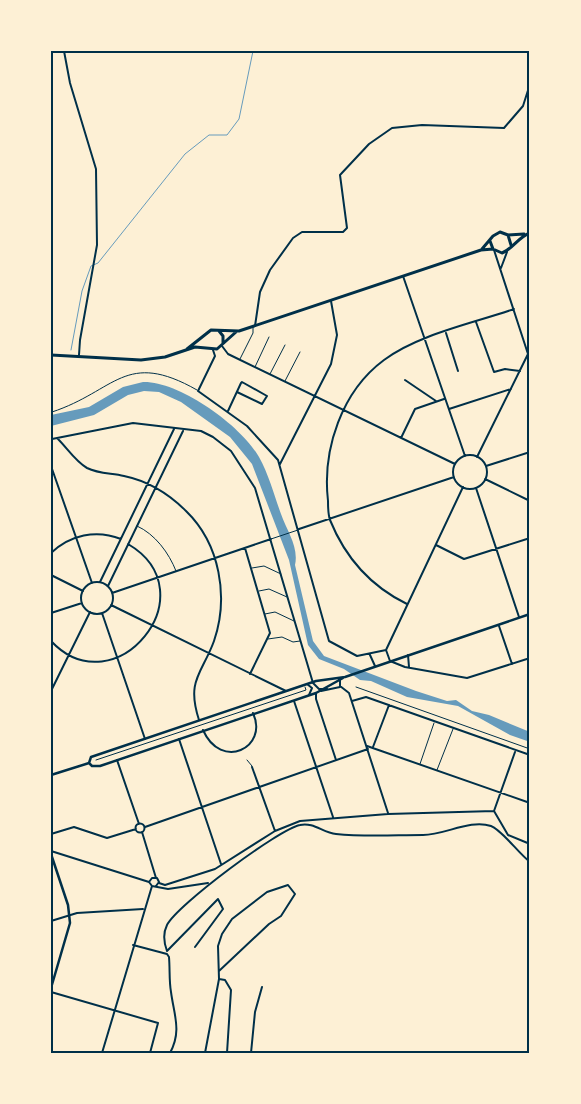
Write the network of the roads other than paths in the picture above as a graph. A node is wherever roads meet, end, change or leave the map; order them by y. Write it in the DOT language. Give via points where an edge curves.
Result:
graph roads {
  1 [pos="64,51"];
  2 [pos="530,84"];
  3 [pos="530,233"];
  4 [pos="524,234"];
  5 [pos="508,235"];
  6 [pos="490,241"];
  7 [pos="511,245"];
  8 [pos="481,250"];
  9 [pos="493,250"];
  10 [pos="507,251"];
  11 [pos="501,271"];
  12 [pos="403,276"];
  13 [pos="331,301"];
  14 [pos="514,309"];
  15 [pos="476,322"];
  16 [pos="254,326"];
  17 [pos="216,330"];
  18 [pos="239,331"];
  19 [pos="446,332"];
  20 [pos="206,334"];
  21 [pos="269,337"];
  22 [pos="425,339"];
  23 [pos="222,345"];
  24 [pos="284,345"];
  25 [pos="210,348"];
  26 [pos="187,349"];
  27 [pos="300,352"];
  28 [pos="51,355"];
  29 [pos="80,358"];
  30 [pos="240,360"];
  31 [pos="255,367"];
  32 [pos="458,370"];
  33 [pos="520,371"];
  34 [pos="270,374"];
  35 [pos="405,380"];
  36 [pos="285,382"];
  37 [pos="511,388"];
  38 [pos="198,390"];
  39 [pos="237,392"];
  40 [pos="314,396"];
  41 [pos="445,399"];
  42 [pos="437,402"];
  43 [pos="449,409"];
  44 [pos="344,410"];
  45 [pos="228,411"];
  46 [pos="51,412"];
  47 [pos="51,419"];
  48 [pos="174,429"];
  49 [pos="183,430"];
  50 [pos="58,438"];
  51 [pos="401,438"];
  52 [pos="51,440"];
  53 [pos="530,452"];
  54 [pos="465,456"];
  55 [pos="477,457"];
  56 [pos="280,464"];
  57 [pos="455,464"];
  58 [pos="51,466"];
  59 [pos="486,466"];
  60 [pos="454,478"];
  61 [pos="485,479"];
  62 [pos="148,484"];
  63 [pos="462,487"];
  64 [pos="156,488"];
  65 [pos="476,488"];
  66 [pos="530,501"];
  67 [pos="330,520"];
  68 [pos="137,526"];
  69 [pos="299,529"];
  70 [pos="76,537"];
  71 [pos="530,538"];
  72 [pos="121,539"];
  73 [pos="272,539"];
  74 [pos="128,544"];
  75 [pos="435,545"];
  76 [pos="245,548"];
  77 [pos="496,549"];
  78 [pos="51,553"];
  79 [pos="215,558"];
  80 [pos="251,568"];
  81 [pos="176,572"];
  82 [pos="281,574"];
  83 [pos="51,575"];
  84 [pos="157,578"];
  85 [pos="100,582"];
  86 [pos="92,583"];
  87 [pos="108,586"];
  88 [pos="83,591"];
  89 [pos="258,591"];
  90 [pos="112,593"];
  91 [pos="287,597"];
  92 [pos="82,603"];
  93 [pos="406,604"];
  94 [pos="111,605"];
  95 [pos="90,612"];
  96 [pos="102,613"];
  97 [pos="51,614"];
  98 [pos="530,614"];
  99 [pos="265,615"];
  100 [pos="519,617"];
  101 [pos="294,621"];
  102 [pos="498,625"];
  103 [pos="153,626"];
  104 [pos="267,639"];
  105 [pos="51,641"];
  106 [pos="300,641"];
  107 [pos="386,650"];
  108 [pos="207,652"];
  109 [pos="70,655"];
  110 [pos="370,655"];
  111 [pos="408,655"];
  112 [pos="117,657"];
  113 [pos="530,658"];
  114 [pos="390,662"];
  115 [pos="512,664"];
  116 [pos="375,666"];
  117 [pos="410,667"];
  118 [pos="250,674"];
  119 [pos="345,677"];
  120 [pos="340,680"];
  121 [pos="312,683"];
  122 [pos="306,686"];
  123 [pos="356,687"];
  124 [pos="341,688"];
  125 [pos="326,689"];
  126 [pos="51,691"];
  127 [pos="286,691"];
  128 [pos="317,693"];
  129 [pos="309,695"];
  130 [pos="293,700"];
  131 [pos="352,701"];
  132 [pos="389,705"];
  133 [pos="253,713"];
  134 [pos="200,720"];
  135 [pos="435,722"];
  136 [pos="453,728"];
  137 [pos="203,730"];
  138 [pos="179,738"];
  139 [pos="145,739"];
  140 [pos="373,747"];
  141 [pos="368,748"];
  142 [pos="530,749"];
  143 [pos="242,750"];
  144 [pos="515,751"];
  145 [pos="244,754"];
  146 [pos="530,756"];
  147 [pos="117,759"];
  148 [pos="96,760"];
  149 [pos="247,760"];
  150 [pos="336,760"];
  151 [pos="89,763"];
  152 [pos="420,764"];
  153 [pos="316,766"];
  154 [pos="252,767"];
  155 [pos="437,771"];
  156 [pos="51,775"];
  157 [pos="259,786"];
  158 [pos="500,792"];
  159 [pos="530,803"];
  160 [pos="201,806"];
  161 [pos="494,811"];
  162 [pos="388,814"];
  163 [pos="333,817"];
  164 [pos="139,824"];
  165 [pos="144,827"];
  166 [pos="136,829"];
  167 [pos="275,831"];
  168 [pos="142,832"];
  169 [pos="51,834"];
  170 [pos="530,844"];
  171 [pos="51,852"];
  172 [pos="530,862"];
  173 [pos="222,865"];
  174 [pos="156,878"];
  175 [pos="149,882"];
  176 [pos="210,882"];
  177 [pos="158,883"];
  178 [pos="152,886"];
  179 [pos="156,886"];
  180 [pos="144,909"];
  181 [pos="69,914"];
  182 [pos="51,921"];
  183 [pos="133,945"];
  184 [pos="195,948"];
  185 [pos="167,952"];
  186 [pos="219,972"];
  187 [pos="219,979"];
  188 [pos="262,987"];
  189 [pos="51,988"];
  190 [pos="51,992"];
  191 [pos="114,1010"];
  192 [pos="102,1053"];
  193 [pos="150,1053"];
  194 [pos="170,1053"];
  195 [pos="205,1053"];
  196 [pos="227,1053"];
  197 [pos="250,1053"];
  1 -- 29 [label="street" via="70,83 96,169 97,245"];
  2 -- 16 [label="street" via="522,106 504,128 422,125 392,128 383,133 340,175 347,228 342,232 302,232 293,238 270,270 260,292"];
  3 -- 4 [label="main road"];
  4 -- 5 [label="main road"];
  4 -- 7 [label="main road"];
  5 -- 6 [label="main road" via="497,232"];
  5 -- 7 [label="main road"];
  6 -- 8 [label="main road"];
  6 -- 9 [label="main road"];
  7 -- 10 [label="main road"];
  8 -- 9 [label="main road"];
  8 -- 12 [label="main road"];
  9 -- 10 [label="main road"];
  9 -- 11 [label="street"];
  10 -- 11 [label="street"];
  11 -- 14 [label="street"];
  12 -- 13 [label="main road"];
  12 -- 22 [label="street"];
  13 -- 16 [label="main road"];
  13 -- 40 [label="street" via="336,341 331,364"];
  14 -- 15 [label="street"];
  14 -- 33 [label="street" via="528,354"];
  15 -- 19 [label="street"];
  15 -- 33 [label="street" via="494,372 505,369"];
  16 -- 18 [label="main road"];
  16 -- 30 [label="street"];
  17 -- 18 [label="main road"];
  17 -- 20 [label="main road"];
  17 -- 23 [label="main road" via="223,336"];
  18 -- 23 [label="main road"];
  19 -- 22 [label="street"];
  19 -- 32 [label="street"];
  20 -- 25 [label="main road" via="204,340"];
  20 -- 26 [label="main road"];
  21 -- 31 [label="street"];
  22 -- 41 [label="street"];
  22 -- 44 [label="street" via="378,364 358,386"];
  23 -- 25 [label="main road"];
  23 -- 30 [label="street" via="227,353"];
  24 -- 34 [label="street"];
  25 -- 26 [label="main road"];
  25 -- 38 [label="street" via="215,356"];
  26 -- 29 [label="main road" via="165,357 141,360"];
  27 -- 36 [label="street"];
  28 -- 29 [label="main road"];
  30 -- 31 [label="street"];
  31 -- 34 [label="street"];
  33 -- 37 [label="street"];
  34 -- 36 [label="street"];
  35 -- 42 [label="street"];
  36 -- 40 [label="street"];
  37 -- 43 [label="street"];
  37 -- 55 [label="street"];
  38 -- 45 [label="street"];
  38 -- 46 [label="street" via="165,374 143,372 121,378"];
  39 -- 39 [label="street" via="243,382 267,396 262,404"];
  39 -- 45 [label="street"];
  40 -- 44 [label="street"];
  40 -- 56 [label="street"];
  41 -- 42 [label="street"];
  41 -- 43 [label="street"];
  42 -- 51 [label="street" via="416,409"];
  43 -- 54 [label="street"];
  44 -- 51 [label="street"];
  44 -- 67 [label="street" via="328,458 326,484"];
  45 -- 56 [label="street" via="262,440"];
  47 -- 52 [label="street"];
  48 -- 49 [label="street"];
  48 -- 50 [label="street" via="133,423"];
  48 -- 62 [label="street"];
  49 -- 64 [label="street"];
  49 -- 73 [label="street" via="206,433 235,456 255,488"];
  50 -- 52 [label="street"];
  50 -- 62 [label="street" via="87,468"];
  51 -- 57 [label="street"];
  53 -- 59 [label="street"];
  54 -- 55 [label="street"];
  54 -- 57 [label="street"];
  55 -- 59 [label="street"];
  56 -- 69 [label="street"];
  57 -- 60 [label="street"];
  58 -- 70 [label="street"];
  59 -- 61 [label="street"];
  60 -- 63 [label="street"];
  60 -- 67 [label="street"];
  61 -- 65 [label="street"];
  61 -- 66 [label="street"];
  62 -- 64 [label="street"];
  62 -- 72 [label="street"];
  63 -- 65 [label="street"];
  63 -- 75 [label="street"];
  64 -- 68 [label="street"];
  64 -- 79 [label="street" via="194,520"];
  65 -- 77 [label="street"];
  67 -- 69 [label="street"];
  67 -- 93 [label="street" via="363,573"];
  68 -- 74 [label="street"];
  68 -- 81 [label="street" via="148,531 169,556"];
  69 -- 73 [label="street"];
  69 -- 110 [label="street" via="329,641 357,656"];
  70 -- 72 [label="street" via="103,534"];
  70 -- 78 [label="street"];
  70 -- 86 [label="street"];
  71 -- 77 [label="street"];
  72 -- 85 [label="street"];
  73 -- 76 [label="street"];
  73 -- 82 [label="street"];
  74 -- 84 [label="street" via="144,555"];
  74 -- 87 [label="street"];
  75 -- 77 [label="street" via="464,559"];
  75 -- 93 [label="street"];
  76 -- 79 [label="street"];
  76 -- 80 [label="street"];
  77 -- 100 [label="street"];
  79 -- 81 [label="street"];
  79 -- 108 [label="street" via="222,600 218,627"];
  80 -- 82 [label="street" via="264,566"];
  80 -- 89 [label="street"];
  81 -- 84 [label="street"];
  82 -- 91 [label="street"];
  83 -- 88 [label="street"];
  84 -- 90 [label="street"];
  84 -- 103 [label="street" via="160,598"];
  85 -- 86 [label="street"];
  85 -- 87 [label="street"];
  86 -- 88 [label="street"];
  87 -- 90 [label="street"];
  88 -- 92 [label="street"];
  89 -- 91 [label="street" via="269,589"];
  89 -- 99 [label="street"];
  90 -- 94 [label="street"];
  91 -- 101 [label="street"];
  92 -- 95 [label="street"];
  92 -- 97 [label="street"];
  93 -- 107 [label="street"];
  94 -- 96 [label="street"];
  94 -- 103 [label="street"];
  95 -- 96 [label="street"];
  95 -- 109 [label="street"];
  96 -- 112 [label="street"];
  98 -- 100 [label="main road"];
  99 -- 101 [label="street" via="275,612"];
  99 -- 104 [label="street" via="270,632"];
  100 -- 102 [label="main road"];
  101 -- 106 [label="street"];
  102 -- 111 [label="main road"];
  102 -- 115 [label="street"];
  103 -- 108 [label="street"];
  103 -- 112 [label="street" via="140,644"];
  104 -- 106 [label="street" via="282,637"];
  104 -- 118 [label="street"];
  105 -- 109 [label="street"];
  106 -- 121 [label="street"];
  107 -- 110 [label="street"];
  107 -- 114 [label="street"];
  108 -- 118 [label="street"];
  108 -- 134 [label="street" via="195,684 195,705"];
  109 -- 112 [label="street" via="94,661"];
  109 -- 126 [label="street"];
  110 -- 116 [label="street"];
  111 -- 114 [label="main road"];
  111 -- 117 [label="street"];
  112 -- 139 [label="street"];
  113 -- 115 [label="street"];
  114 -- 116 [label="main road"];
  114 -- 117 [label="street"];
  115 -- 117 [label="street" via="467,678"];
  116 -- 119 [label="main road"];
  118 -- 127 [label="street"];
  119 -- 120 [label="main road"];
  119 -- 121 [label="main road"];
  120 -- 124 [label="street"];
  120 -- 125 [label="main road"];
  121 -- 122 [label="main road"];
  121 -- 125 [label="street"];
  122 -- 127 [label="main road"];
  122 -- 129 [label="street" via="312,688"];
  122 -- 148 [label="street" via="306,690"];
  123 -- 142 [label="street"];
  124 -- 125 [label="street"];
  124 -- 131 [label="street" via="348,691"];
  125 -- 128 [label="main road"];
  127 -- 134 [label="main road"];
  128 -- 129 [label="main road"];
  128 -- 150 [label="street" via="316,699"];
  129 -- 130 [label="main road"];
  130 -- 133 [label="main road"];
  130 -- 153 [label="street"];
  131 -- 132 [label="street" via="366,697"];
  131 -- 141 [label="street"];
  132 -- 135 [label="street"];
  132 -- 140 [label="street"];
  133 -- 137 [label="main road"];
  133 -- 143 [label="street" via="256,722 254,737"];
  134 -- 139 [label="main road"];
  135 -- 136 [label="street"];
  135 -- 152 [label="street"];
  136 -- 144 [label="street"];
  136 -- 155 [label="street"];
  137 -- 138 [label="main road"];
  137 -- 143 [label="street" via="209,742 219,750 229,753"];
  138 -- 147 [label="main road"];
  138 -- 160 [label="street"];
  139 -- 151 [label="main road" via="91,758"];
  140 -- 141 [label="street"];
  140 -- 152 [label="street"];
  141 -- 150 [label="street"];
  141 -- 162 [label="street"];
  143 -- 145 [label="street"];
  144 -- 146 [label="street"];
  144 -- 158 [label="street"];
  147 -- 151 [label="main road" via="97,767"];
  147 -- 164 [label="street"];
  149 -- 154 [label="street"];
  150 -- 153 [label="street"];
  151 -- 156 [label="main road"];
  152 -- 155 [label="street"];
  153 -- 157 [label="street"];
  153 -- 163 [label="street"];
  154 -- 157 [label="street"];
  155 -- 158 [label="street"];
  157 -- 160 [label="street"];
  157 -- 167 [label="street"];
  158 -- 159 [label="street"];
  158 -- 161 [label="street"];
  160 -- 165 [label="street"];
  160 -- 173 [label="street"];
  161 -- 162 [label="street"];
  161 -- 170 [label="street" via="512,838"];
  162 -- 163 [label="street"];
  163 -- 167 [label="street" via="300,821"];
  164 -- 165 [label="street"];
  164 -- 166 [label="street"];
  165 -- 168 [label="street"];
  166 -- 168 [label="street"];
  166 -- 169 [label="street" via="107,838 76,827"];
  167 -- 173 [label="street"];
  168 -- 174 [label="street"];
  171 -- 175 [label="street"];
  171 -- 181 [label="main road"];
  172 -- 176 [label="street" via="493,827 482,824 426,835 334,834 305,824 284,831"];
  173 -- 177 [label="street" via="165,886"];
  174 -- 175 [label="street"];
  174 -- 177 [label="street"];
  175 -- 178 [label="street"];
  176 -- 179 [label="street" via="164,888"];
  176 -- 185 [label="street" via="168,923 164,936"];
  177 -- 179 [label="street"];
  178 -- 179 [label="street"];
  178 -- 180 [label="street"];
  180 -- 181 [label="street"];
  180 -- 183 [label="street"];
  181 -- 182 [label="street"];
  181 -- 189 [label="main road" via="69,926"];
  183 -- 185 [label="street"];
  183 -- 191 [label="street"];
  184 -- 185 [label="street" via="223,909 217,899"];
  185 -- 194 [label="street" via="178,1026"];
  186 -- 186 [label="street" via="282,916 296,894 288,885 272,889 232,919 218,945"];
  186 -- 187 [label="street"];
  187 -- 195 [label="street"];
  187 -- 196 [label="street" via="224,980 231,990"];
  188 -- 197 [label="street"];
  190 -- 191 [label="street"];
  191 -- 192 [label="street"];
  191 -- 193 [label="street" via="158,1023"];
}
